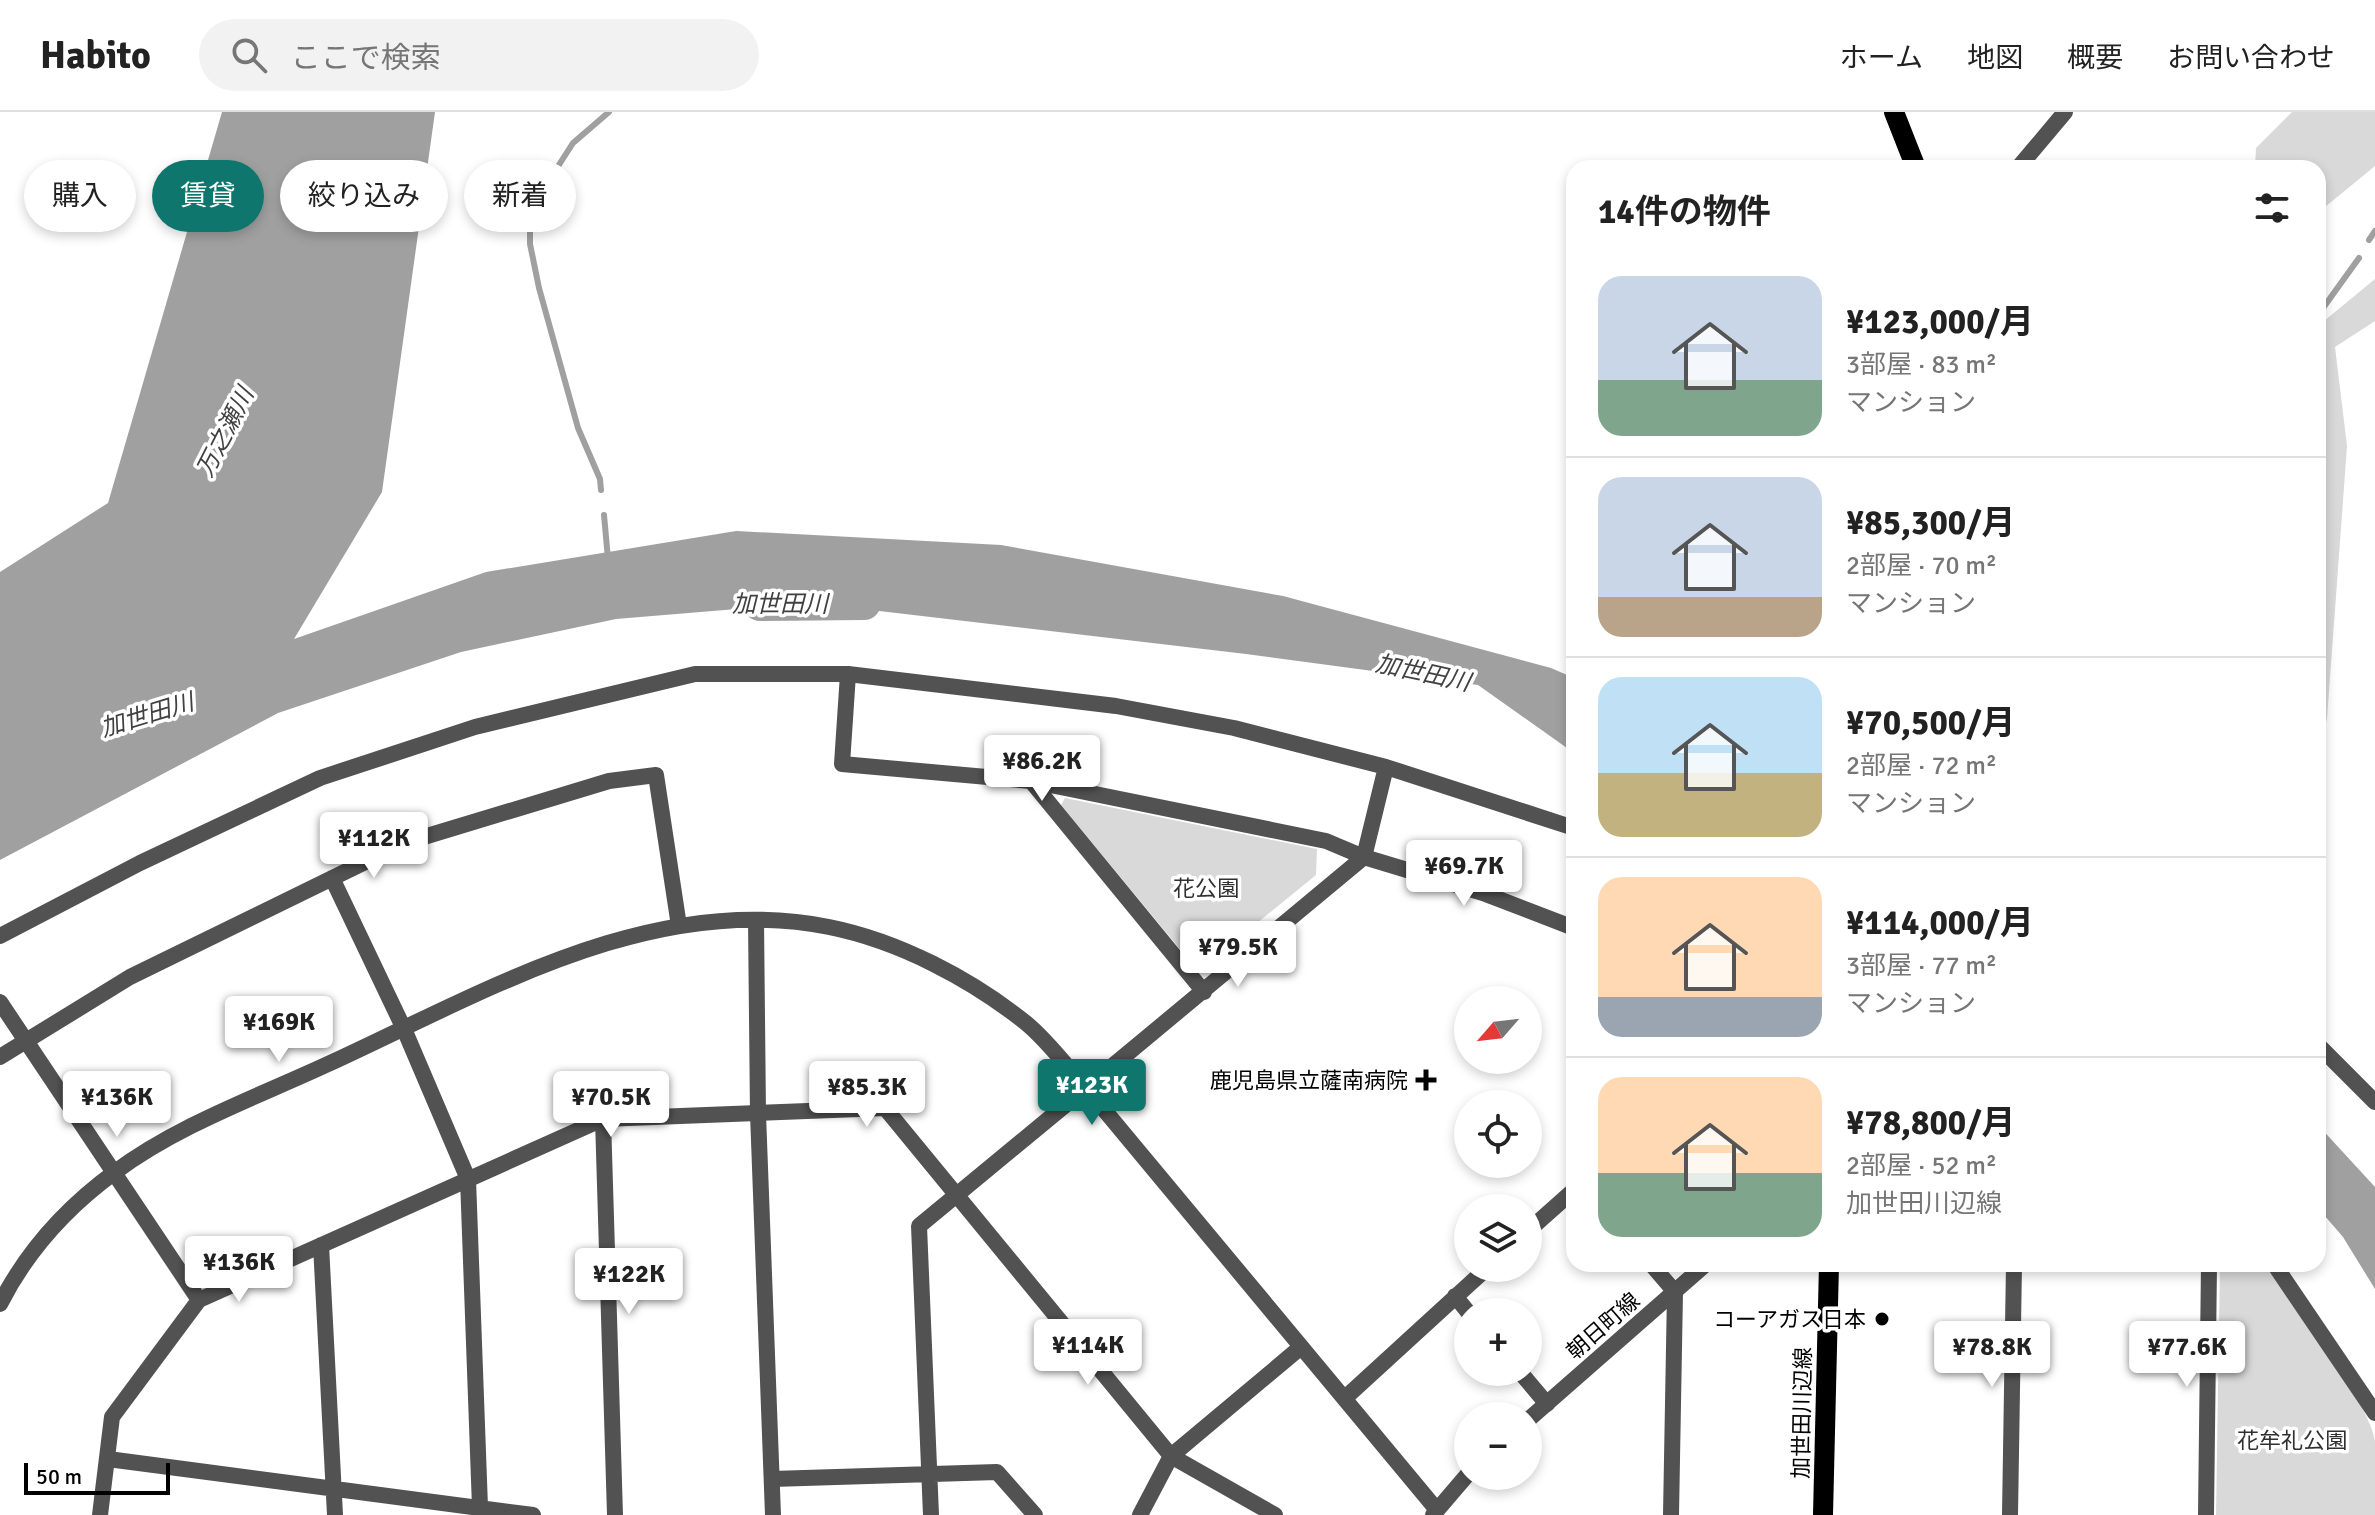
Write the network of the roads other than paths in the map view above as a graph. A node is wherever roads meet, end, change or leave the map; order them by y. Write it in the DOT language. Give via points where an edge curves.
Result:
graph roads {
  1 [pos="1894,112"];
  2 [pos="2065,112"];
  3 [pos="1913,160"];
  4 [pos="2025,160"];
  5 [pos="848,674"];
  6 [pos="1386,767"];
  7 [pos="1031,781"];
  8 [pos="1566,825"];
  9 [pos="1364,857"];
  10 [pos="332,878"];
  11 [pos="756,920"];
  12 [pos="1566,925"];
  13 [pos="679,926"];
  14 [pos="0,936"];
  15 [pos="1204,992"];
  16 [pos="0,1002"];
  17 [pos="404,1029"];
  18 [pos="26,1040"];
  19 [pos="2326,1053"];
  20 [pos="0,1057"];
  21 [pos="1086,1088"];
  22 [pos="2375,1102"];
  23 [pos="758,1114"];
  24 [pos="603,1119"];
  25 [pos="115,1172"];
  26 [pos="468,1179"];
  27 [pos="954,1194"];
  28 [pos="1566,1197"];
  29 [pos="1542,1219"];
  30 [pos="321,1245"];
  31 [pos="1658,1272"];
  32 [pos="1697,1272"];
  33 [pos="1829,1272"];
  34 [pos="2014,1272"];
  35 [pos="2209,1272"];
  36 [pos="2279,1272"];
  37 [pos="1471,1282"];
  38 [pos="1675,1292"];
  39 [pos="1455,1296"];
  40 [pos="199,1300"];
  41 [pos="0,1304"];
  42 [pos="1301,1347"];
  43 [pos="1532,1386"];
  44 [pos="1345,1398"];
  45 [pos="1547,1404"];
  46 [pos="1542,1408"];
  47 [pos="2375,1413"];
  48 [pos="1171,1456"];
  49 [pos="108,1459"];
  50 [pos="929,1475"];
  51 [pos="772,1479"];
  52 [pos="334,1488"];
  53 [pos="1454,1490"];
  54 [pos="480,1507"];
  55 [pos="1435,1512"];
  56 [pos="100,1515"];
  57 [pos="335,1515"];
  58 [pos="533,1515"];
  59 [pos="615,1515"];
  60 [pos="773,1515"];
  61 [pos="931,1515"];
  62 [pos="1035,1515"];
  63 [pos="1140,1515"];
  64 [pos="1275,1515"];
  65 [pos="1671,1515"];
  66 [pos="1823,1515"];
  67 [pos="2010,1515"];
  68 [pos="2206,1515"];
  1 -- 3 [label="main road"];
  2 -- 4 [label="street"];
  5 -- 6 [label="street" via="1116,706 1234,728"];
  5 -- 7 [label="street" via="842,764"];
  5 -- 14 [label="street" via="695,674 415,744 305,785"];
  6 -- 8 [label="street"];
  6 -- 9 [label="street"];
  7 -- 9 [label="street" via="1326,841"];
  7 -- 15 [label="street"];
  9 -- 12 [label="street"];
  9 -- 15 [label="street"];
  10 -- 13 [label="street" via="404,843 609,781 656,775"];
  10 -- 17 [label="street"];
  10 -- 18 [label="street" via="130,977"];
  11 -- 13 [label="street"];
  11 -- 21 [label="street" via="829,927 887,943 936,967 982,991 1028,1025"];
  11 -- 23 [label="street"];
  13 -- 17 [label="street" via="594,945"];
  15 -- 21 [label="street"];
  16 -- 18 [label="street"];
  17 -- 25 [label="street" via="178,1133"];
  17 -- 26 [label="street"];
  18 -- 20 [label="street"];
  18 -- 25 [label="street"];
  19 -- 22 [label="street"];
  21 -- 27 [label="street"];
  21 -- 42 [label="street"];
  23 -- 24 [label="street"];
  23 -- 27 [label="street" via="885,1108"];
  23 -- 51 [label="street"];
  24 -- 26 [label="street"];
  24 -- 59 [label="street"];
  25 -- 40 [label="street"];
  25 -- 41 [label="street" via="52,1227"];
  26 -- 30 [label="street"];
  26 -- 54 [label="street"];
  27 -- 48 [label="street"];
  27 -- 50 [label="street" via="919,1226"];
  28 -- 29 [label="street"];
  30 -- 40 [label="street"];
  30 -- 52 [label="street"];
  31 -- 38 [label="street"];
  32 -- 38 [label="street, 朝日町線"];
  33 -- 66 [label="main road, 加世田川辺線"];
  34 -- 67 [label="street"];
  35 -- 68 [label="street"];
  36 -- 47 [label="street"];
  37 -- 39 [label="street"];
  38 -- 45 [label="street, 朝日町線"];
  38 -- 65 [label="street"];
  39 -- 44 [label="street"];
  40 -- 49 [label="street" via="112,1417"];
  42 -- 44 [label="street"];
  42 -- 48 [label="street"];
  43 -- 45 [label="street"];
  44 -- 55 [label="street"];
  45 -- 46 [label="street, 朝日町線"];
  48 -- 63 [label="street"];
  48 -- 64 [label="street"];
  49 -- 52 [label="street"];
  49 -- 56 [label="street"];
  50 -- 51 [label="street"];
  50 -- 61 [label="street"];
  50 -- 62 [label="street" via="997,1472"];
  51 -- 60 [label="street"];
  52 -- 54 [label="street"];
  52 -- 57 [label="street"];
  53 -- 55 [label="street"];
  54 -- 58 [label="street"];
}
